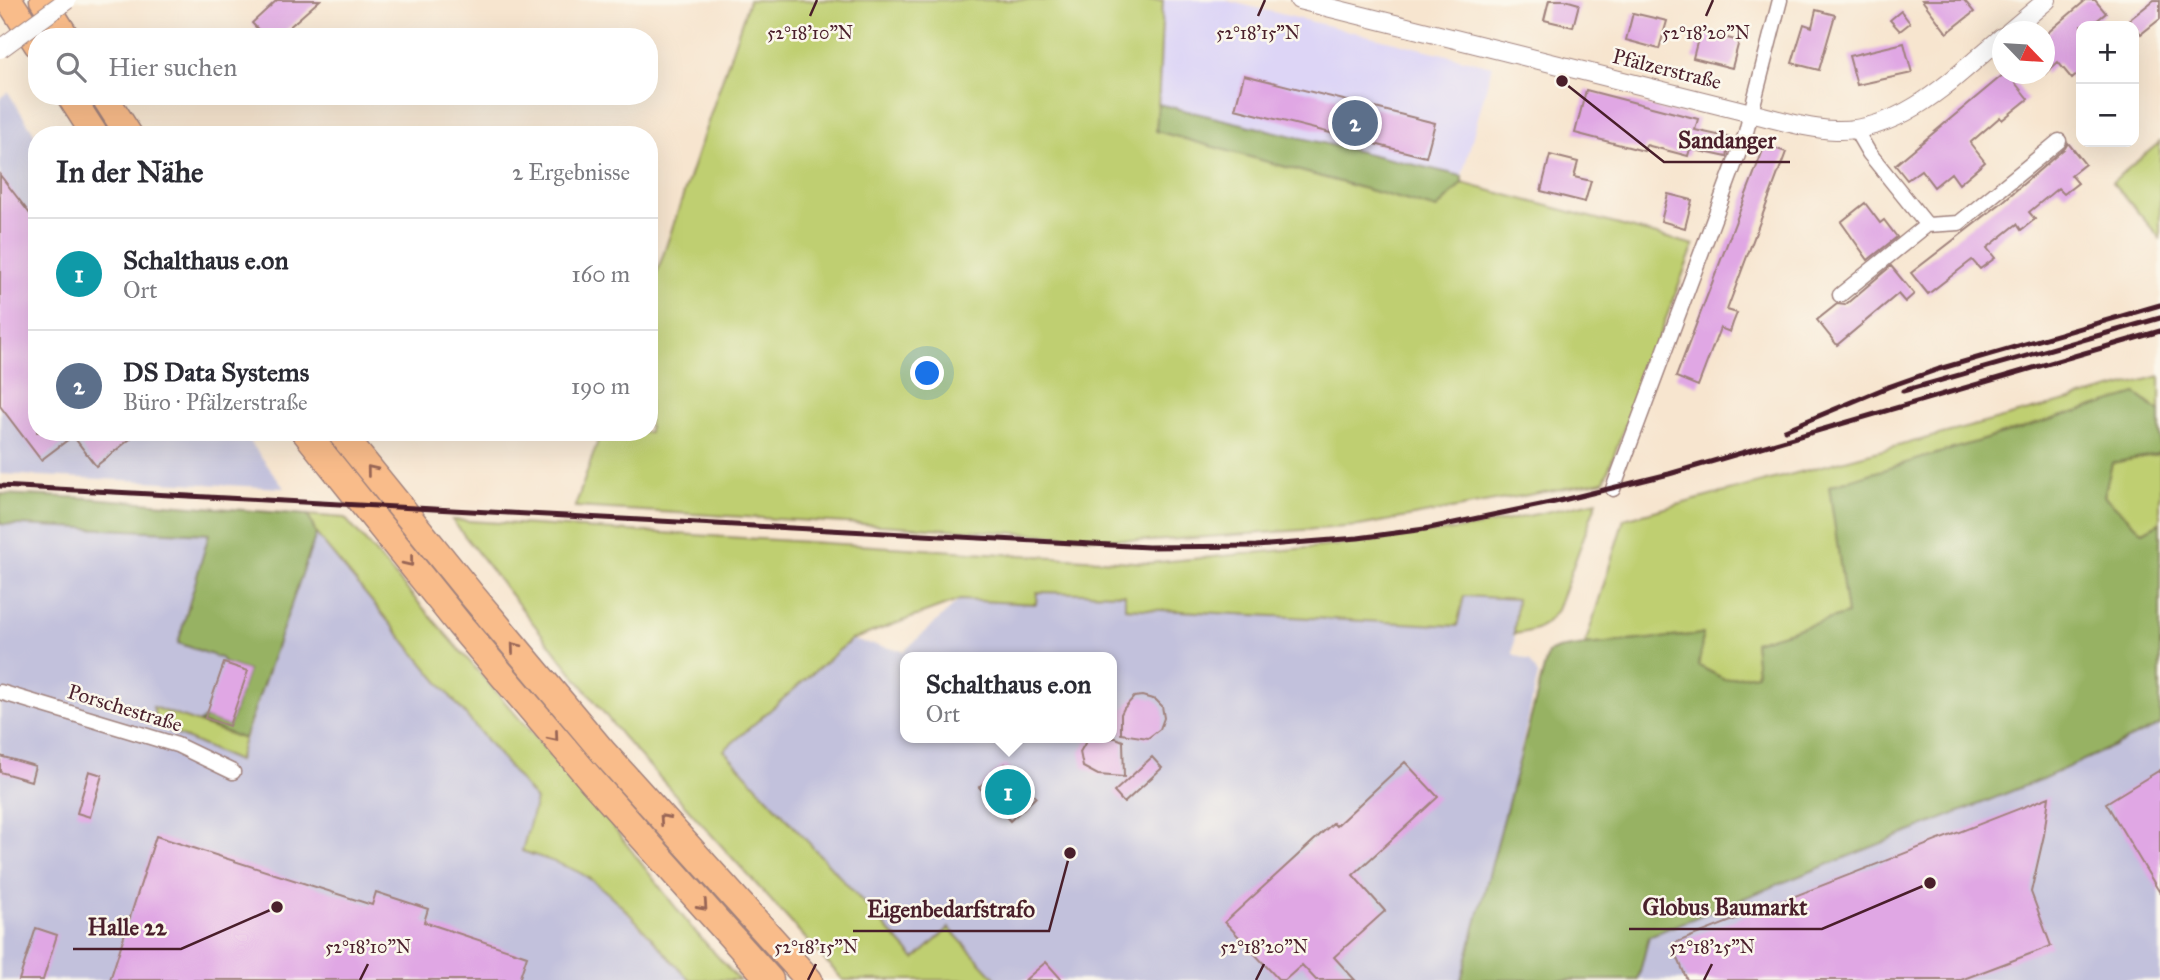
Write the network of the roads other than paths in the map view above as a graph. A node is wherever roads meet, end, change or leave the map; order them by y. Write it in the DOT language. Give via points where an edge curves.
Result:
graph roads {
  1 [pos="9,0"];
  2 [pos="43,0"];
  3 [pos="67,0"];
  4 [pos="1299,0"];
  5 [pos="1780,0"];
  6 [pos="2048,0"];
  7 [pos="2023,21"];
  8 [pos="29,28"];
  9 [pos="60,28"];
  10 [pos="28,29"];
  11 [pos="28,30"];
  12 [pos="1992,46"];
  13 [pos="0,50"];
  14 [pos="76,105"];
  15 [pos="110,105"];
  16 [pos="1751,113"];
  17 [pos="89,126"];
  18 [pos="123,126"];
  19 [pos="1855,129"];
  20 [pos="2059,141"];
  21 [pos="1927,225"];
  22 [pos="1840,295"];
  23 [pos="312,441"];
  24 [pos="347,441"];
  25 [pos="1613,489"];
  26 [pos="0,692"];
  27 [pos="233,772"];
  28 [pos="769,980"];
  29 [pos="809,980"];
  1 -- 11 [label="highway"];
  2 -- 9 [label="highway"];
  3 -- 8 [label="street, bridge"];
  4 -- 16 [label="street, Pfälzerstraße"];
  5 -- 16 [label="street"];
  6 -- 7 [label="street"];
  10 -- 13 [label="street, bridge"];
  12 -- 19 [label="street, Pfälzerstraße" via="1912,108 1877,125"];
  14 -- 17 [label="highway"];
  15 -- 18 [label="highway"];
  16 -- 19 [label="street, Pfälzerstraße" via="1813,127"];
  16 -- 25 [label="street"];
  19 -- 21 [label="street"];
  20 -- 21 [label="street" via="1959,223"];
  21 -- 22 [label="street"];
  23 -- 28 [label="highway, one-way" via="584,772"];
  29 -- 24 [label="highway, one-way" via="604,753"];
  26 -- 27 [label="street, Porschestraße" via="177,745"];
}
